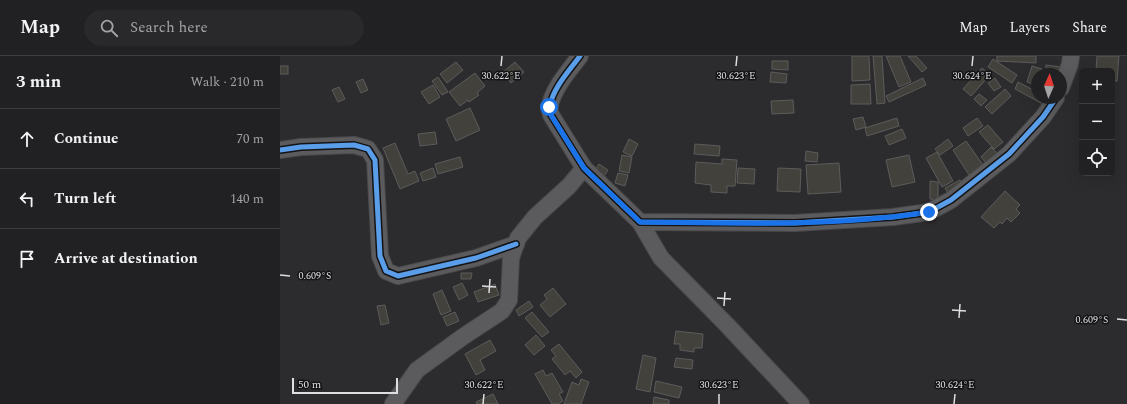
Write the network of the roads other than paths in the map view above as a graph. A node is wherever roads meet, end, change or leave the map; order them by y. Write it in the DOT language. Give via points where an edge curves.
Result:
graph roads {
  1 [pos="580,56"];
  2 [pos="1071,56"];
  3 [pos="1067,72"];
  4 [pos="1052,104"];
  5 [pos="280,150"];
  6 [pos="584,168"];
  7 [pos="640,222"];
  8 [pos="516,244"];
  9 [pos="393,404"];
  10 [pos="801,404"];
  1 -- 6 [label="street" via="565,76 549,107 551,115"];
  2 -- 3 [label="street"];
  4 -- 7 [label="street" via="1009,154 951,200 929,212 893,217 795,223"];
  5 -- 8 [label="street" via="354,145 368,149 375,160 380,256 386,272 398,276 476,258"];
  6 -- 7 [label="street"];
  6 -- 8 [label="street" via="569,186 534,217"];
  7 -- 10 [label="street" via="661,258"];
  8 -- 9 [label="street" via="511,258 509,300 502,312 418,370"];
}
